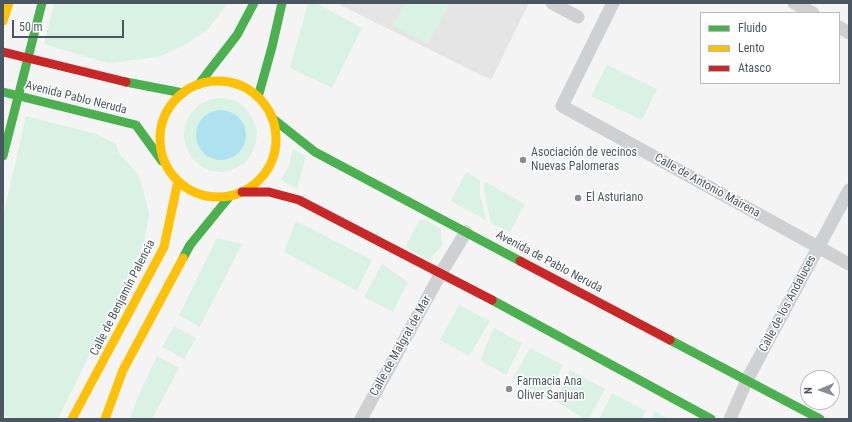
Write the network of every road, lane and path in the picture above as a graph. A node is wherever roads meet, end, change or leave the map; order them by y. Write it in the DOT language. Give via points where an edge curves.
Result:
graph roads {
  1 [pos="9,3"];
  2 [pos="42,3"];
  3 [pos="254,3"];
  4 [pos="282,3"];
  5 [pos="552,3"];
  6 [pos="613,3"];
  7 [pos="794,3"];
  8 [pos="811,12"];
  9 [pos="578,16"];
  10 [pos="3,21"];
  11 [pos="840,28"];
  12 [pos="849,33"];
  13 [pos="3,52"];
  14 [pos="199,84"];
  15 [pos="3,92"];
  16 [pos="183,93"];
  17 [pos="258,98"];
  18 [pos="272,118"];
  19 [pos="3,156"];
  20 [pos="169,170"];
  21 [pos="178,181"];
  22 [pos="849,190"];
  23 [pos="242,192"];
  24 [pos="230,196"];
  25 [pos="466,232"];
  26 [pos="818,247"];
  27 [pos="849,264"];
  28 [pos="441,273"];
  29 [pos="748,380"];
  30 [pos="72,419"];
  31 [pos="104,419"];
  32 [pos="361,419"];
  33 [pos="711,419"];
  34 [pos="730,419"];
  35 [pos="820,419"];
  1 -- 10 [label="main road"];
  2 -- 19 [label="main road"];
  3 -- 14 [label="main road" via="237,35"];
  4 -- 17 [label="main road"];
  5 -- 9 [label="street"];
  6 -- 26 [label="street, Calle de Antonio Mairena" via="562,106"];
  7 -- 8 [label="street"];
  11 -- 12 [label="street"];
  13 -- 16 [label="main road" via="136,85"];
  14 -- 16 [label="main road"];
  14 -- 17 [label="main road" via="215,81 231,83 245,88"];
  15 -- 20 [label="main road, Avenida Pablo Neruda" via="136,125"];
  16 -- 20 [label="main road" via="171,105 162,126 162,154"];
  17 -- 18 [label="main road"];
  18 -- 23 [label="main road" via="276,136 274,153 268,169 256,183"];
  18 -- 25 [label="main road, Avenida de Pablo Neruda" via="315,152"];
  20 -- 21 [label="main road"];
  21 -- 24 [label="main road" via="189,190 202,195 216,198"];
  21 -- 30 [label="main road, Calle de Benjamín Palencia" via="164,247"];
  22 -- 26 [label="street, Calle de los Andaluces"];
  23 -- 24 [label="main road"];
  23 -- 28 [label="main road" via="269,192 299,200"];
  24 -- 31 [label="main road" via="190,245 123,370"];
  25 -- 28 [label="street, Calle de Malgrat de Mar"];
  25 -- 29 [label="main road, Avenida de Pablo Neruda"];
  26 -- 27 [label="street, Calle de Antonio Mairena"];
  26 -- 29 [label="street, Calle de los Andaluces"];
  28 -- 32 [label="street, Calle de Malgrat de Mar"];
  28 -- 33 [label="main road"];
  29 -- 34 [label="street, Calle de los Andaluces"];
  29 -- 35 [label="main road, Avenida de Pablo Neruda"];
}
